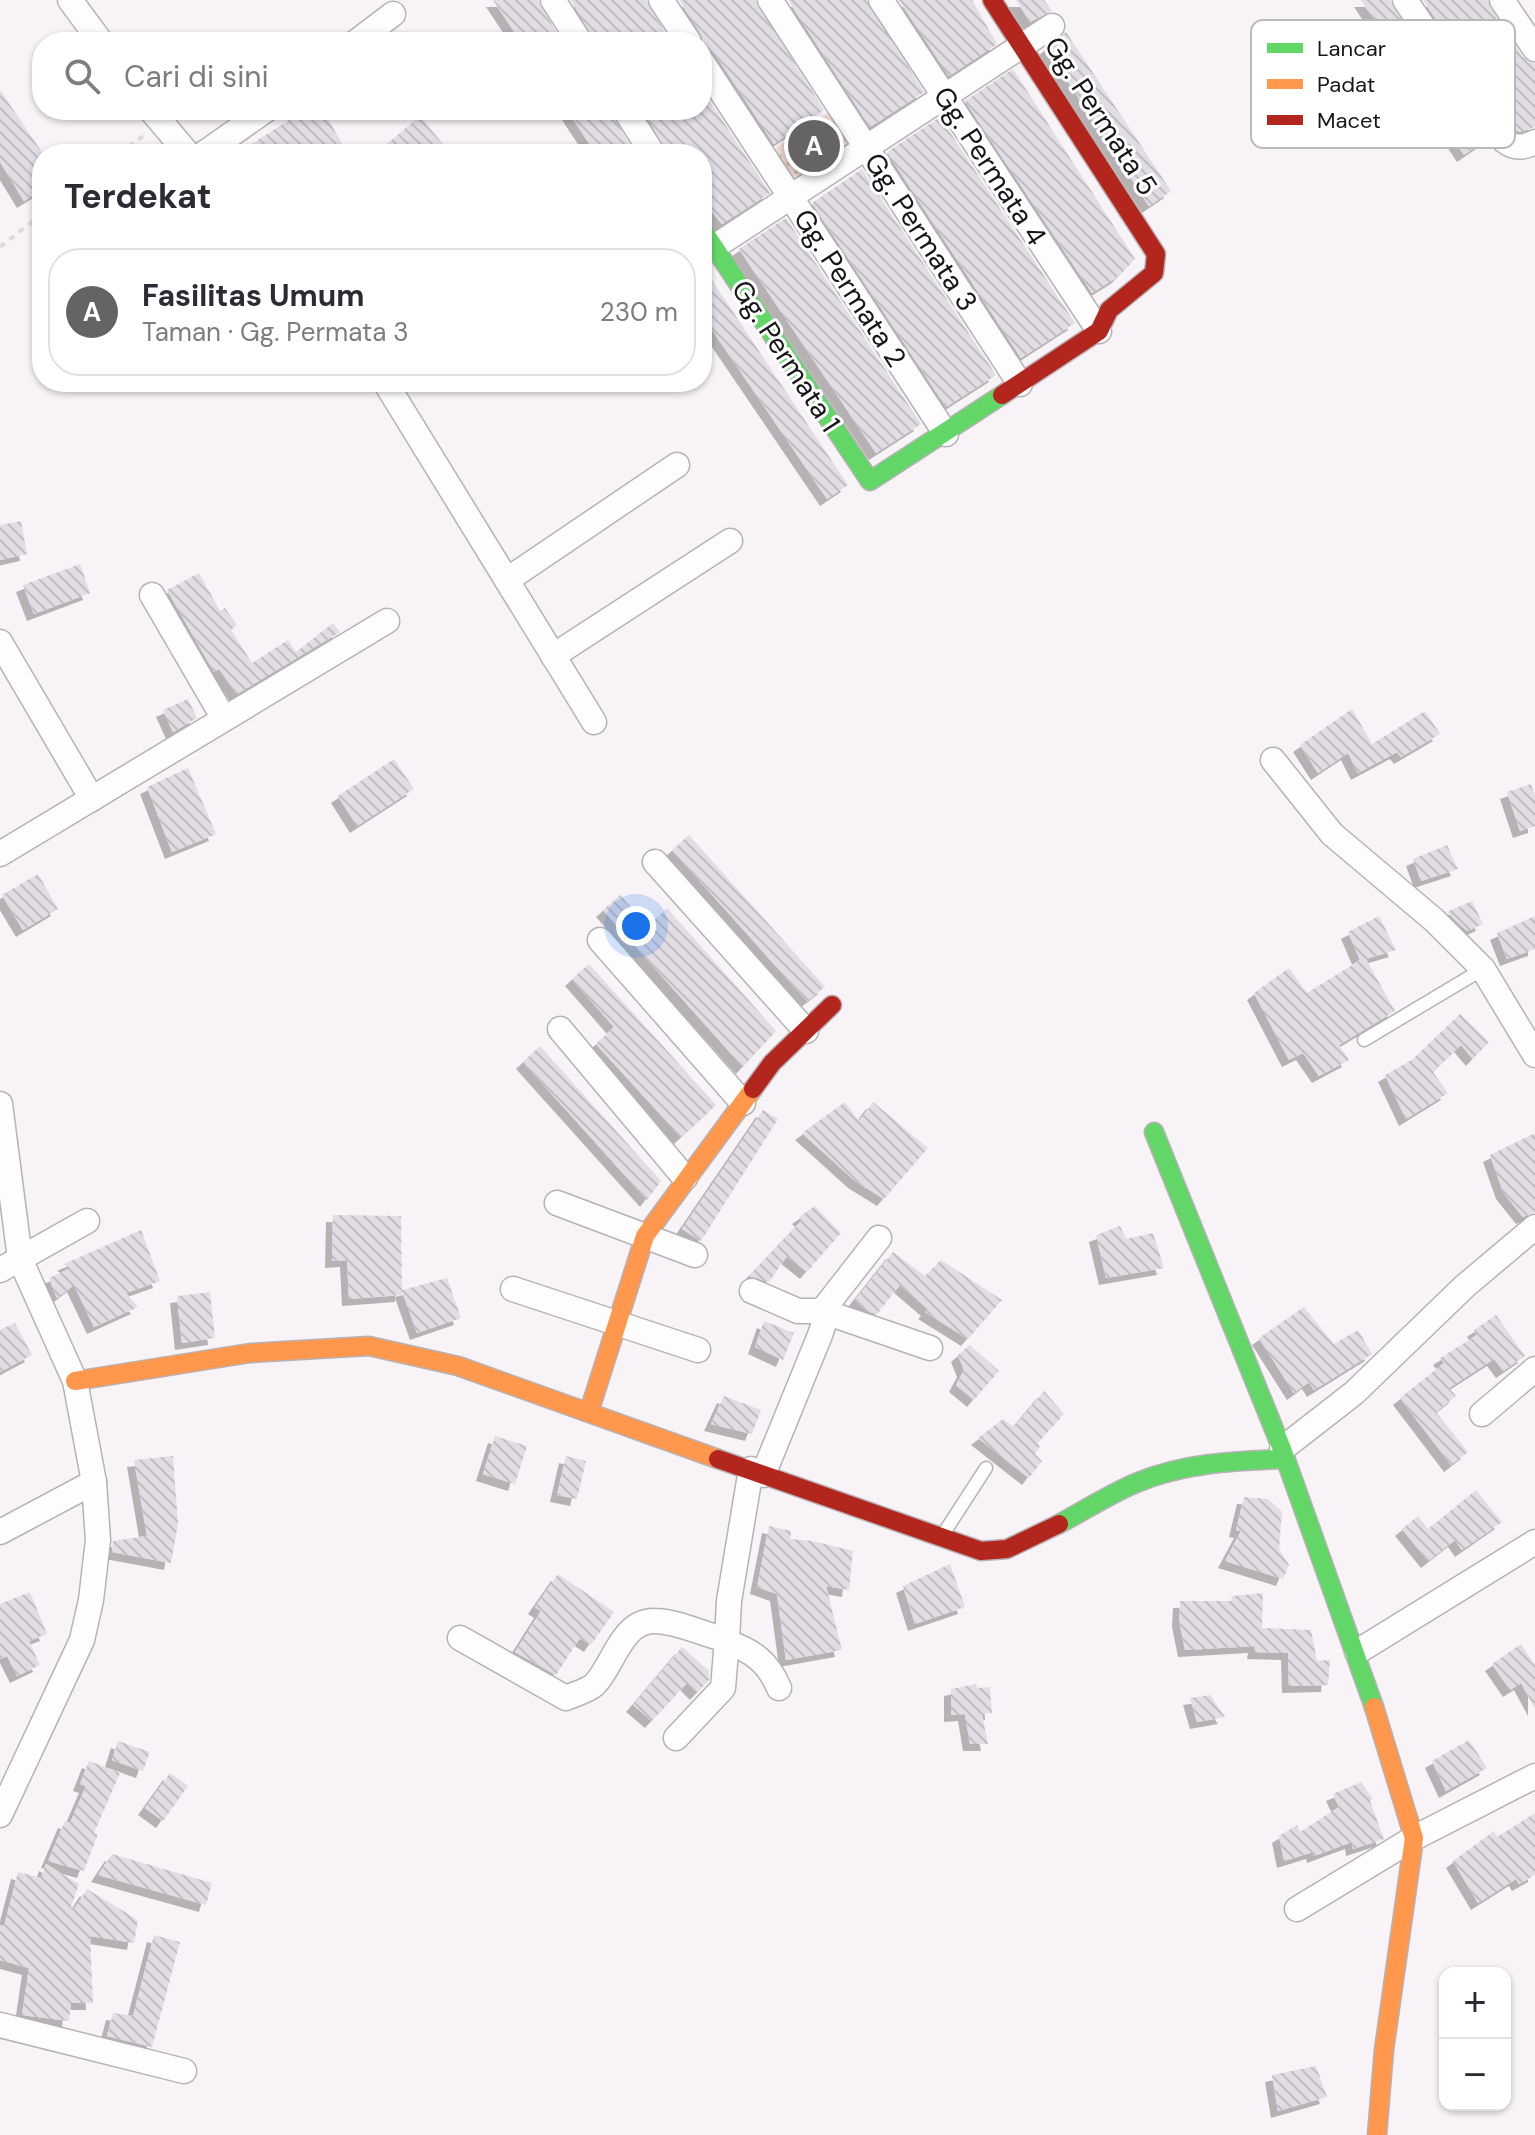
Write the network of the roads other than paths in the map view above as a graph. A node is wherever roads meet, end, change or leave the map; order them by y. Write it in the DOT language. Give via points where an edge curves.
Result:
graph roads {
  1 [pos="70,0"];
  2 [pos="553,0"];
  3 [pos="661,0"];
  4 [pos="770,0"];
  5 [pos="881,0"];
  6 [pos="992,0"];
  7 [pos="1405,0"];
  8 [pos="1502,0"];
  9 [pos="393,14"];
  10 [pos="1419,20"];
  11 [pos="1052,26"];
  12 [pos="94,32"];
  13 [pos="369,32"];
  14 [pos="574,32"];
  15 [pos="682,32"];
  16 [pos="1022,45"];
  17 [pos="1535,49"];
  18 [pos="712,77"];
  19 [pos="944,96"];
  20 [pos="159,120"];
  21 [pos="258,120"];
  22 [pos="631,120"];
  23 [pos="1535,142"];
  24 [pos="180,144"];
  25 [pos="239,144"];
  26 [pos="647,144"];
  27 [pos="1515,146"];
  28 [pos="866,147"];
  29 [pos="790,197"];
  30 [pos="712,236"];
  31 [pos="712,244"];
  32 [pos="1099,331"];
  33 [pos="1020,384"];
  34 [pos="391,392"];
  35 [pos="946,434"];
  36 [pos="677,465"];
  37 [pos="730,541"];
  38 [pos="507,580"];
  39 [pos="152,595"];
  40 [pos="387,621"];
  41 [pos="0,642"];
  42 [pos="553,656"];
  43 [pos="223,717"];
  44 [pos="594,722"];
  45 [pos="1273,760"];
  46 [pos="92,799"];
  47 [pos="0,854"];
  48 [pos="655,862"];
  49 [pos="600,940"];
  50 [pos="1483,969"];
  51 [pos="832,1005"];
  52 [pos="560,1029"];
  53 [pos="806,1031"];
  54 [pos="1364,1040"];
  55 [pos="1535,1055"];
  56 [pos="743,1103"];
  57 [pos="0,1104"];
  58 [pos="1154,1132"];
  59 [pos="685,1178"];
  60 [pos="557,1203"];
  61 [pos="87,1221"];
  62 [pos="1535,1227"];
  63 [pos="645,1236"];
  64 [pos="879,1238"];
  65 [pos="695,1255"];
  66 [pos="10,1264"];
  67 [pos="513,1289"];
  68 [pos="752,1291"];
  69 [pos="822,1311"];
  70 [pos="615,1322"];
  71 [pos="930,1348"];
  72 [pos="698,1350"];
  73 [pos="1535,1369"];
  74 [pos="75,1381"];
  75 [pos="589,1412"];
  76 [pos="1482,1414"];
  77 [pos="1282,1454"];
  78 [pos="986,1468"];
  79 [pos="757,1472"];
  80 [pos="94,1482"];
  81 [pos="0,1532"];
  82 [pos="940,1539"];
  83 [pos="1535,1542"];
  84 [pos="460,1638"];
  85 [pos="727,1641"];
  86 [pos="1357,1652"];
  87 [pos="779,1688"];
  88 [pos="676,1738"];
  89 [pos="1535,1776"];
  90 [pos="0,1815"];
  91 [pos="1414,1838"];
  92 [pos="1297,1909"];
  93 [pos="0,2025"];
  94 [pos="184,2071"];
  95 [pos="1377,2135"];
  1 -- 12 [label="street"];
  2 -- 14 [label="street"];
  3 -- 15 [label="street"];
  4 -- 28 [label="street, Gg. Permata 3"];
  5 -- 19 [label="street, Gg. Permata 4"];
  6 -- 16 [label="street, Gg. Permata 5"];
  7 -- 10 [label="street"];
  8 -- 17 [label="street"];
  9 -- 13 [label="street"];
  11 -- 16 [label="street"];
  16 -- 19 [label="street"];
  16 -- 32 [label="street, Gg. Permata 5" via="1156,254 1154,273 1109,310"];
  18 -- 29 [label="street, Gg. Permata 2"];
  19 -- 28 [label="street"];
  19 -- 32 [label="street, Gg. Permata 4"];
  20 -- 24 [label="street"];
  21 -- 25 [label="street"];
  22 -- 26 [label="street"];
  23 -- 27 [label="street"];
  28 -- 29 [label="street"];
  28 -- 33 [label="street, Gg. Permata 3"];
  29 -- 30 [label="street"];
  29 -- 35 [label="street, Gg. Permata 2"];
  31 -- 35 [label="street, Gg. Permata 1" via="870,481"];
  32 -- 33 [label="street"];
  33 -- 35 [label="street"];
  34 -- 38 [label="street"];
  36 -- 38 [label="street"];
  37 -- 42 [label="street"];
  38 -- 42 [label="street"];
  39 -- 43 [label="street"];
  40 -- 43 [label="street"];
  41 -- 46 [label="street"];
  42 -- 44 [label="street"];
  43 -- 46 [label="street"];
  45 -- 50 [label="street" via="1332,834"];
  46 -- 47 [label="street"];
  48 -- 53 [label="street"];
  49 -- 56 [label="street"];
  50 -- 54 [label="lane"];
  50 -- 55 [label="street"];
  51 -- 53 [label="street"];
  52 -- 59 [label="street"];
  53 -- 56 [label="street" via="772,1063"];
  56 -- 59 [label="street"];
  57 -- 66 [label="street"];
  58 -- 77 [label="street"];
  59 -- 63 [label="street"];
  60 -- 63 [label="street"];
  61 -- 66 [label="street"];
  62 -- 77 [label="street"];
  63 -- 65 [label="street"];
  63 -- 70 [label="street"];
  64 -- 69 [label="street"];
  66 -- 74 [label="street"];
  67 -- 70 [label="street"];
  68 -- 69 [label="street" via="798,1311"];
  69 -- 71 [label="street"];
  69 -- 79 [label="street" via="820,1335"];
  70 -- 72 [label="street"];
  70 -- 75 [label="street"];
  73 -- 76 [label="street"];
  74 -- 75 [label="street" via="358,1345 458,1366"];
  74 -- 80 [label="street"];
  75 -- 79 [label="street"];
  77 -- 82 [label="street" via="1176,1469 1103,1497 1017,1546 993,1552"];
  77 -- 86 [label="street"];
  78 -- 82 [label="lane"];
  79 -- 82 [label="street"];
  79 -- 85 [label="street" via="729,1601"];
  80 -- 81 [label="street"];
  80 -- 90 [label="street" via="98,1540 82,1640"];
  83 -- 86 [label="street"];
  84 -- 85 [label="street" via="566,1698 597,1682 608,1659 646,1622"];
  85 -- 87 [label="street" via="765,1662"];
  85 -- 88 [label="street" via="723,1688"];
  86 -- 91 [label="street"];
  89 -- 91 [label="street"];
  91 -- 92 [label="street"];
  91 -- 95 [label="street"];
  93 -- 94 [label="street"];
}
